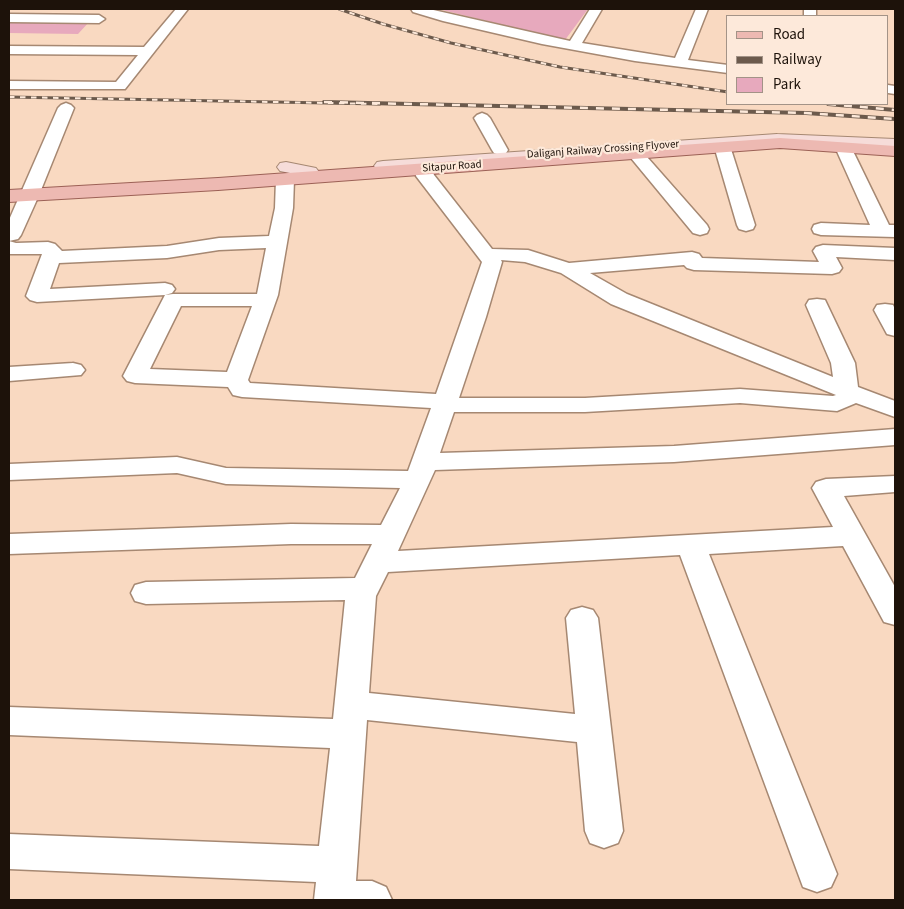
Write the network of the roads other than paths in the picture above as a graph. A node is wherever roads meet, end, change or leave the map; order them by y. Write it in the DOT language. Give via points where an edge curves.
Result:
graph roads {
  1 [pos="109,9"];
  2 [pos="182,9"];
  3 [pos="417,9"];
  4 [pos="596,9"];
  5 [pos="702,9"];
  6 [pos="9,18"];
  7 [pos="99,19"];
  8 [pos="88,30"];
  9 [pos="78,40"];
  10 [pos="574,46"];
  11 [pos="9,50"];
  12 [pos="68,50"];
  13 [pos="148,51"];
  14 [pos="680,63"];
  15 [pos="116,67"];
  16 [pos="135,67"];
  17 [pos="726,70"];
  18 [pos="9,85"];
  19 [pos="66,108"];
  20 [pos="482,118"];
  21 [pos="895,140"];
  22 [pos="895,144"];
  23 [pos="722,146"];
  24 [pos="843,147"];
  25 [pos="500,150"];
  26 [pos="895,151"];
  27 [pos="634,152"];
  28 [pos="424,169"];
  29 [pos="285,173"];
  30 [pos="9,184"];
  31 [pos="33,189"];
  32 [pos="9,196"];
  33 [pos="746,225"];
  34 [pos="700,229"];
  35 [pos="821,229"];
  36 [pos="889,231"];
  37 [pos="9,241"];
  38 [pos="278,242"];
  39 [pos="895,254"];
  40 [pos="487,255"];
  41 [pos="51,257"];
  42 [pos="568,269"];
  43 [pos="165,289"];
  44 [pos="265,300"];
  45 [pos="817,305"];
  46 [pos="73,370"];
  47 [pos="9,374"];
  48 [pos="236,380"];
  49 [pos="851,392"];
  50 [pos="445,403"];
  51 [pos="895,410"];
  52 [pos="895,437"];
  53 [pos="421,471"];
  54 [pos="9,472"];
  55 [pos="895,484"];
  56 [pos="391,535"];
  57 [pos="852,536"];
  58 [pos="9,544"];
  59 [pos="691,545"];
  60 [pos="377,562"];
  61 [pos="364,589"];
  62 [pos="146,593"];
  63 [pos="895,614"];
  64 [pos="582,618"];
  65 [pos="350,720"];
  66 [pos="9,721"];
  67 [pos="594,730"];
  68 [pos="604,831"];
  69 [pos="9,852"];
  70 [pos="817,874"];
  71 [pos="335,888"];
  72 [pos="372,900"];
  1 -- 7 [label="street"];
  2 -- 13 [label="street"];
  3 -- 10 [label="street"];
  4 -- 10 [label="street"];
  5 -- 14 [label="street"];
  6 -- 7 [label="street"];
  7 -- 8 [label="street"];
  9 -- 12 [label="street"];
  10 -- 14 [label="street"];
  11 -- 12 [label="street"];
  12 -- 13 [label="street"];
  13 -- 16 [label="street"];
  14 -- 17 [label="street"];
  15 -- 16 [label="street"];
  16 -- 18 [label="street" via="120,86"];
  19 -- 31 [label="street"];
  20 -- 25 [label="street"];
  21 -- 25 [label="main road, Sitapur Road" via="750,133"];
  22 -- 29 [label="main road, Daliganj Railway Crossing Flyover" via="777,139"];
  23 -- 24 [label="main road, Sitapur Road"];
  23 -- 27 [label="main road, Sitapur Road"];
  23 -- 33 [label="street"];
  24 -- 26 [label="main road, Sitapur Road"];
  24 -- 36 [label="street"];
  25 -- 29 [label="main road, Sitapur Road"];
  27 -- 28 [label="main road, Sitapur Road"];
  27 -- 34 [label="street"];
  28 -- 29 [label="main road, Sitapur Road"];
  28 -- 40 [label="street" via="425,176"];
  29 -- 31 [label="main road, Sitapur Road"];
  29 -- 38 [label="street" via="284,208"];
  30 -- 31 [label="main road, Sitapur Road"];
  31 -- 32 [label="main road, Sitapur Road"];
  31 -- 37 [label="street"];
  35 -- 36 [label="street"];
  37 -- 41 [label="street" via="13,249 48,248 52,251"];
  38 -- 41 [label="street" via="219,244 167,252"];
  38 -- 44 [label="street"];
  39 -- 42 [label="street" via="823,251 832,268 694,264 692,258"];
  40 -- 42 [label="street" via="528,256"];
  40 -- 50 [label="street" via="492,262"];
  41 -- 43 [label="street" via="37,296"];
  42 -- 49 [label="street" via="618,299"];
  44 -- 48 [label="street"];
  44 -- 48 [label="street" via="173,300 135,376"];
  45 -- 49 [label="street" via="843,363"];
  46 -- 47 [label="street"];
  48 -- 50 [label="street" via="242,390"];
  49 -- 50 [label="street" via="837,404 740,396 585,405"];
  49 -- 51 [label="street"];
  50 -- 53 [label="street"];
  52 -- 53 [label="street"];
  53 -- 54 [label="street" via="226,476 177,465"];
  53 -- 56 [label="street"];
  55 -- 57 [label="street" via="826,488"];
  56 -- 58 [label="street" via="291,534"];
  56 -- 60 [label="street"];
  57 -- 59 [label="street"];
  57 -- 63 [label="street"];
  59 -- 60 [label="street"];
  59 -- 70 [label="street"];
  60 -- 61 [label="street"];
  61 -- 62 [label="street"];
  61 -- 65 [label="street" via="360,596"];
  64 -- 67 [label="street"];
  65 -- 66 [label="street"];
  65 -- 67 [label="street"];
  65 -- 71 [label="street"];
  67 -- 68 [label="street"];
  69 -- 71 [label="street"];
  71 -- 72 [label="street"];
}
